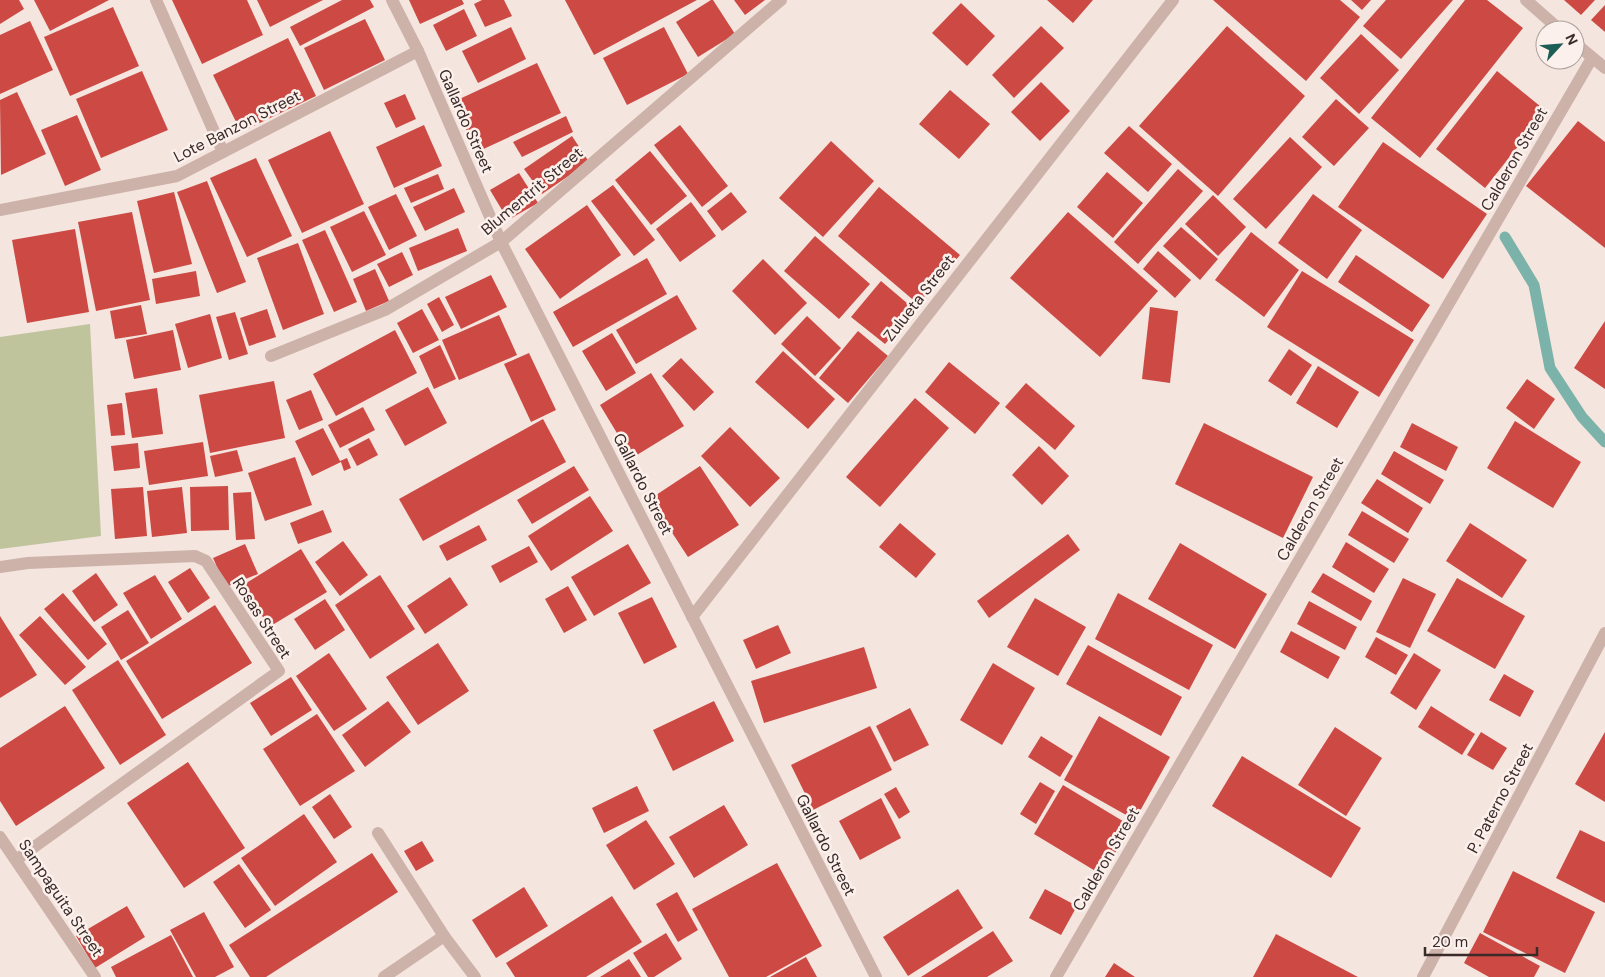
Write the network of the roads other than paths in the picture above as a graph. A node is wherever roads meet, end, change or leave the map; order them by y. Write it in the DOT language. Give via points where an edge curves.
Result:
graph roads {
  1 [pos="156,0"];
  2 [pos="392,0"];
  3 [pos="781,0"];
  4 [pos="1173,0"];
  5 [pos="1526,0"];
  6 [pos="1549,20"];
  7 [pos="418,52"];
  8 [pos="1585,52"];
  9 [pos="1592,58"];
  10 [pos="1605,68"];
  11 [pos="223,152"];
  12 [pos="0,210"];
  13 [pos="501,242"];
  14 [pos="271,356"];
  15 [pos="0,567"];
  16 [pos="692,617"];
  17 [pos="1605,633"];
  18 [pos="378,833"];
  19 [pos="0,837"];
  20 [pos="16,860"];
  21 [pos="444,936"];
  22 [pos="95,977"];
  23 [pos="384,977"];
  24 [pos="475,977"];
  25 [pos="876,977"];
  26 [pos="1056,977"];
  27 [pos="1423,977"];
  1 -- 11 [label="street"];
  2 -- 7 [label="street, Gallardo Street"];
  3 -- 13 [label="street, Blumentrit Street"];
  4 -- 16 [label="street, Zulueta Street"];
  5 -- 6 [label="street"];
  7 -- 11 [label="street, Lote Banzon Street"];
  7 -- 13 [label="street, Gallardo Street"];
  8 -- 9 [label="street"];
  9 -- 10 [label="street"];
  9 -- 26 [label="street, Calderon Street"];
  11 -- 12 [label="street, Lote Banzon Street" via="177,176"];
  13 -- 14 [label="street, Blumentrit Street" via="385,310"];
  13 -- 16 [label="street, Gallardo Street"];
  15 -- 20 [label="street, Rosas Street" via="195,556 206,561 279,671"];
  16 -- 25 [label="street, Gallardo Street"];
  17 -- 27 [label="street, P. Paterno Street"];
  18 -- 21 [label="street"];
  19 -- 20 [label="street, Sampaguita Street"];
  20 -- 22 [label="street, Sampaguita Street"];
  21 -- 23 [label="street"];
  21 -- 24 [label="street"];
}
